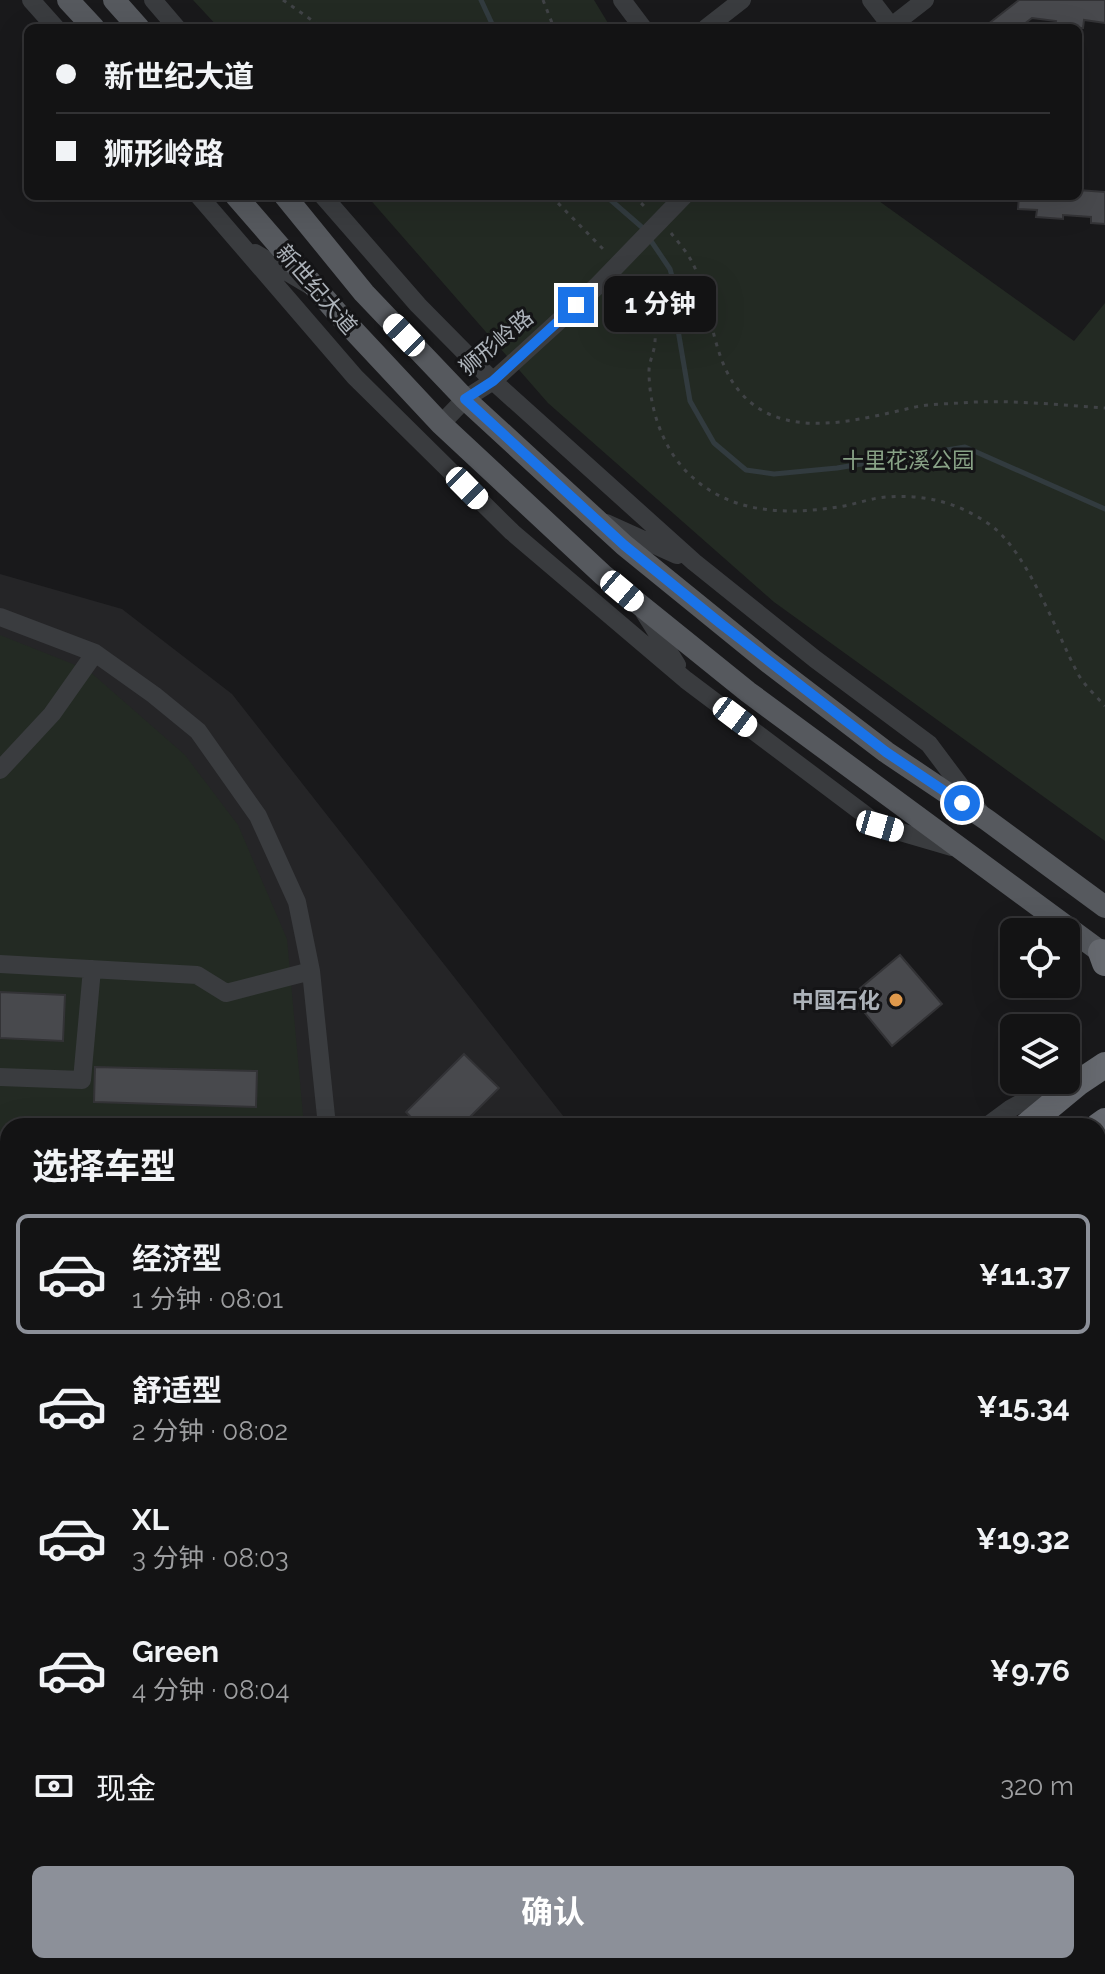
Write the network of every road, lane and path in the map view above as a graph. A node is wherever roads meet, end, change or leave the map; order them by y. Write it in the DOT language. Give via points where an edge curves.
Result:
graph roads {
  1 [pos="31,0"];
  2 [pos="68,0"];
  3 [pos="114,0"];
  4 [pos="153,0"];
  5 [pos="283,0"];
  6 [pos="543,0"];
  7 [pos="622,0"];
  8 [pos="742,0"];
  9 [pos="871,0"];
  10 [pos="925,0"];
  11 [pos="52,24"];
  12 [pos="90,24"];
  13 [pos="135,24"];
  14 [pos="174,24"];
  15 [pos="317,24"];
  16 [pos="552,24"];
  17 [pos="640,24"];
  18 [pos="711,24"];
  19 [pos="888,24"];
  20 [pos="894,24"];
  21 [pos="202,200"];
  22 [pos="239,200"];
  23 [pos="288,200"];
  24 [pos="326,200"];
  25 [pos="555,200"];
  26 [pos="638,200"];
  27 [pos="680,200"];
  28 [pos="652,215"];
  29 [pos="662,224"];
  30 [pos="239,244"];
  31 [pos="612,258"];
  32 [pos="622,268"];
  33 [pos="318,290"];
  34 [pos="493,381"];
  35 [pos="465,399"];
  36 [pos="1105,408"];
  37 [pos="441,424"];
  38 [pos="597,519"];
  39 [pos="694,562"];
  40 [pos="640,607"];
  41 [pos="0,617"];
  42 [pos="95,653"];
  43 [pos="686,680"];
  44 [pos="1105,706"];
  45 [pos="0,770"];
  46 [pos="987,820"];
  47 [pos="964,850"];
  48 [pos="1105,907"];
  49 [pos="1104,957"];
  50 [pos="0,964"];
  51 [pos="92,969"];
  52 [pos="311,971"];
  53 [pos="1088,1068"];
  54 [pos="0,1077"];
  55 [pos="326,1118"];
  56 [pos="998,1118"];
  57 [pos="1035,1118"];
  1 -- 11 [label="street"];
  2 -- 12 [label="main road"];
  3 -- 13 [label="main road"];
  4 -- 14 [label="street"];
  5 -- 15 [label="path"];
  6 -- 16 [label="path"];
  7 -- 17 [label="street"];
  8 -- 18 [label="street"];
  9 -- 19 [label="street"];
  10 -- 20 [label="street"];
  21 -- 30 [label="street"];
  22 -- 33 [label="main road, 新世纪大道"];
  23 -- 35 [label="main road, 新世纪大道" via="364,293"];
  24 -- 34 [label="street"];
  25 -- 31 [label="path"];
  26 -- 28 [label="path"];
  27 -- 34 [label="street, 狮形岭路, bridge" via="596,287"];
  29 -- 36 [label="path" via="693,262 720,355 738,391 759,410 785,420 822,424 963,403"];
  30 -- 33 [label="street"];
  30 -- 43 [label="street" via="355,377 512,532"];
  32 -- 44 [label="path" via="646,296 655,341 649,389 662,433 689,474 737,505 774,512 884,497 956,504 992,526 1017,556 1080,677"];
  33 -- 37 [label="main road, 新世纪大道"];
  34 -- 35 [label="street, 狮形岭路"];
  34 -- 39 [label="street"];
  35 -- 37 [label="street, 狮形岭路"];
  35 -- 38 [label="main road, 新世纪大道"];
  37 -- 40 [label="main road, 新世纪大道"];
  38 -- 39 [label="street"];
  38 -- 46 [label="main road, 新世纪大道" via="768,662"];
  39 -- 46 [label="street" via="929,744"];
  40 -- 43 [label="street"];
  40 -- 47 [label="main road, 新世纪大道"];
  41 -- 42 [label="street"];
  42 -- 45 [label="street" via="52,714"];
  42 -- 52 [label="street" via="198,731 258,816 297,902"];
  43 -- 47 [label="street" via="880,826"];
  46 -- 48 [label="main road, 新世纪大道"];
  47 -- 49 [label="main road, 新世纪大道"];
  50 -- 51 [label="street"];
  51 -- 52 [label="street" via="197,975 226,993"];
  51 -- 54 [label="street" via="82,1080"];
  52 -- 55 [label="street"];
  53 -- 56 [label="street"];
  53 -- 57 [label="highway"];
}
